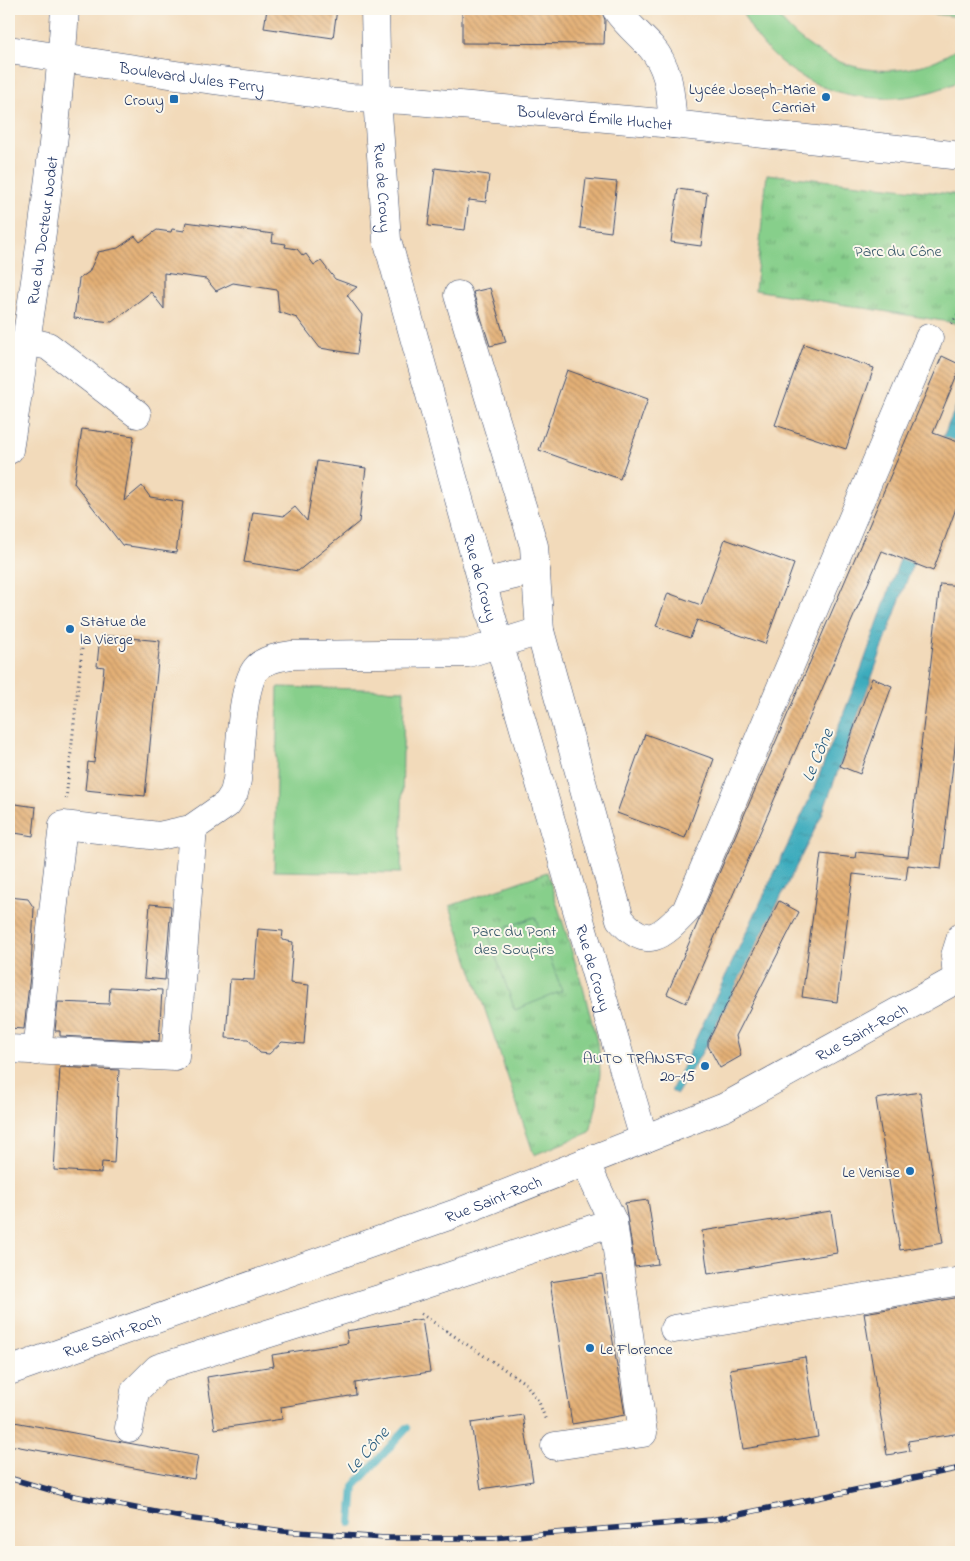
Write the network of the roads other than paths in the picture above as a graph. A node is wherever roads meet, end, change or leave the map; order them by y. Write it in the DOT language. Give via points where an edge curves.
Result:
graph roads {
  1 [pos="65,9"];
  2 [pos="375,9"];
  3 [pos="616,9"];
  4 [pos="9,50"];
  5 [pos="62,57"];
  6 [pos="377,98"];
  7 [pos="673,124"];
  8 [pos="961,156"];
  9 [pos="458,295"];
  10 [pos="929,338"];
  11 [pos="27,340"];
  12 [pos="137,414"];
  13 [pos="9,450"];
  14 [pos="536,570"];
  15 [pos="482,583"];
  16 [pos="540,632"];
  17 [pos="499,643"];
  18 [pos="193,828"];
  19 [pos="961,937"];
  20 [pos="959,981"];
  21 [pos="9,1049"];
  22 [pos="37,1050"];
  23 [pos="644,1139"];
  24 [pos="584,1162"];
  25 [pos="613,1222"];
  26 [pos="961,1281"];
  27 [pos="674,1329"];
  28 [pos="9,1371"];
  29 [pos="129,1428"];
  30 [pos="556,1446"];
  1 -- 5 [label="street, Rue du Docteur Nodet"];
  2 -- 6 [label="street, Rue de Crouy"];
  3 -- 7 [label="street" via="651,48 667,72"];
  4 -- 5 [label="street, Boulevard Jules Ferry"];
  5 -- 6 [label="street, Boulevard Jules Ferry" via="351,98"];
  5 -- 11 [label="street, Rue du Docteur Nodet"];
  6 -- 7 [label="street, Boulevard Émile Huchet"];
  6 -- 15 [label="street, Rue de Crouy" via="387,240"];
  7 -- 8 [label="street, Boulevard Émile Huchet"];
  9 -- 14 [label="street" via="534,546"];
  10 -- 16 [label="street" via="686,911 665,933 650,939 631,932 620,918"];
  11 -- 12 [label="street" via="48,346"];
  11 -- 13 [label="street, Rue du Docteur Nodet"];
  14 -- 15 [label="street"];
  14 -- 16 [label="street"];
  15 -- 17 [label="street, Rue de Crouy"];
  16 -- 17 [label="street"];
  17 -- 18 [label="street" via="468,653 292,655 270,659 256,668 247,686 234,792 227,804"];
  17 -- 23 [label="street, Rue de Crouy"];
  18 -- 22 [label="street" via="159,836 63,825"];
  18 -- 22 [label="street" via="175,1057"];
  19 -- 20 [label="street" via="955,956"];
  20 -- 23 [label="street, Rue Saint-Roch" via="725,1107"];
  21 -- 22 [label="street"];
  23 -- 24 [label="street, Rue Saint-Roch"];
  24 -- 25 [label="street"];
  24 -- 28 [label="street, Rue Saint-Roch" via="454,1214"];
  25 -- 29 [label="street" via="158,1368 135,1392"];
  25 -- 30 [label="street" via="643,1433"];
  26 -- 27 [label="street"];
}
